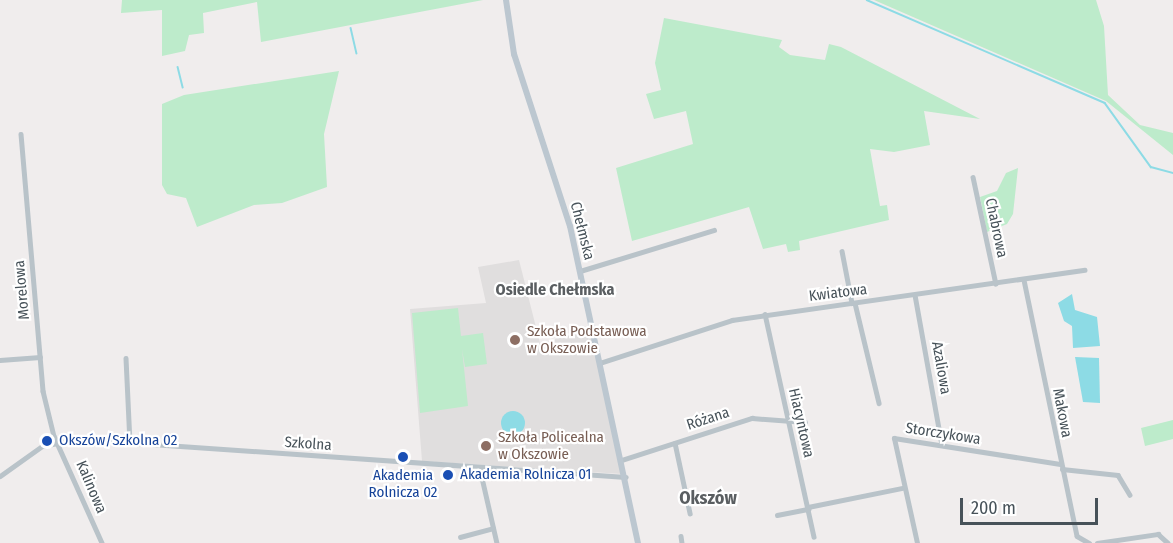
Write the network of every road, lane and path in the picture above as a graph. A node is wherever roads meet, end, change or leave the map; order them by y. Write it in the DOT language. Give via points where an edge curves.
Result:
graph roads {
  1 [pos="506,0"];
  2 [pos="21,134"];
  3 [pos="973,177"];
  4 [pos="714,230"];
  5 [pos="842,251"];
  6 [pos="1084,270"];
  7 [pos="580,271"];
  8 [pos="1024,280"];
  9 [pos="996,284"];
  10 [pos="915,295"];
  11 [pos="854,303"];
  12 [pos="765,314"];
  13 [pos="40,357"];
  14 [pos="126,358"];
  15 [pos="0,360"];
  16 [pos="600,363"];
  17 [pos="879,403"];
  18 [pos="787,419"];
  19 [pos="805,422"];
  20 [pos="58,440"];
  21 [pos="130,443"];
  22 [pos="675,443"];
  23 [pos="942,445"];
  24 [pos="622,460"];
  25 [pos="1061,466"];
  26 [pos="480,469"];
  27 [pos="0,476"];
  28 [pos="626,477"];
  29 [pos="902,488"];
  30 [pos="1130,495"];
  31 [pos="808,508"];
  32 [pos="690,513"];
  33 [pos="777,515"];
  34 [pos="493,528"];
  35 [pos="681,536"];
  36 [pos="459,537"];
  37 [pos="814,537"];
  38 [pos="102,543"];
  39 [pos="497,543"];
  40 [pos="638,543"];
  41 [pos="682,543"];
  42 [pos="917,543"];
  43 [pos="1089,543"];
  44 [pos="1097,543"];
  45 [pos="1168,543"];
  1 -- 7 [label="main road, Chełmska" via="514,54"];
  2 -- 13 [label="street, Morelowa"];
  3 -- 9 [label="street, Chabrowa"];
  4 -- 7 [label="street"];
  5 -- 11 [label="street"];
  6 -- 8 [label="street, Kwiatowa"];
  7 -- 16 [label="main road, Chełmska"];
  8 -- 9 [label="street, Kwiatowa"];
  8 -- 25 [label="street, Makowa"];
  9 -- 10 [label="street, Kwiatowa"];
  10 -- 11 [label="street, Kwiatowa"];
  10 -- 23 [label="street, Azaliowa"];
  11 -- 12 [label="street, Kwiatowa"];
  11 -- 17 [label="street"];
  12 -- 16 [label="street, Kwiatowa"];
  12 -- 18 [label="street, Hiacyntowa"];
  13 -- 15 [label="street"];
  13 -- 20 [label="street, Morelowa" via="49,420"];
  14 -- 21 [label="street"];
  16 -- 24 [label="main road, Chełmska"];
  18 -- 19 [label="street, Różana"];
  18 -- 22 [label="street, Różana" via="752,418"];
  18 -- 31 [label="street, Hiacyntowa"];
  20 -- 21 [label="street, Szkolna"];
  20 -- 27 [label="street"];
  20 -- 38 [label="street, Kalinowa"];
  21 -- 26 [label="street, Szkolna"];
  22 -- 24 [label="street, Różana"];
  22 -- 32 [label="street"];
  23 -- 25 [label="street, Storczykowa"];
  23 -- 29 [label="street, Storczykowa" via="894,438"];
  24 -- 28 [label="main road, Chełmska"];
  25 -- 30 [label="street, Storczykowa" via="1118,475"];
  25 -- 43 [label="street, Makowa" via="1077,536"];
  26 -- 28 [label="street, Szkolna"];
  26 -- 34 [label="street"];
  28 -- 40 [label="main road, Chełmska"];
  29 -- 31 [label="street"];
  29 -- 42 [label="street"];
  31 -- 33 [label="street"];
  31 -- 37 [label="street, Hiacyntowa"];
  34 -- 36 [label="street"];
  34 -- 39 [label="street"];
  35 -- 41 [label="street"];
  44 -- 45 [label="street" via="1158,534"];
}
